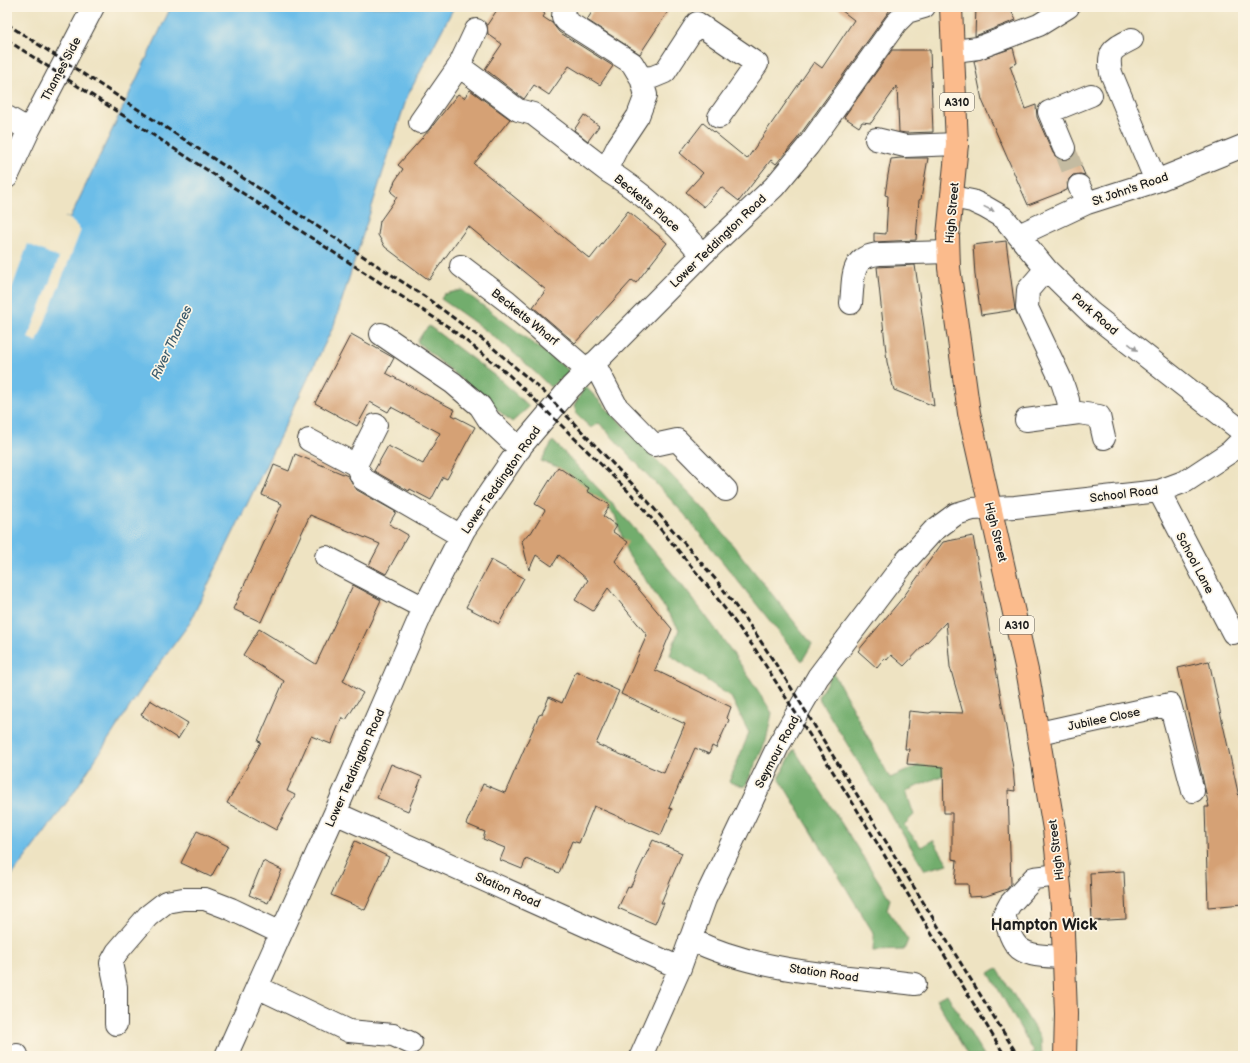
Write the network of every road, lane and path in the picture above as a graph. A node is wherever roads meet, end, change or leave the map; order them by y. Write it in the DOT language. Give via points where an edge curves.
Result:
graph roads {
  1 [pos="92,7"];
  2 [pos="564,7"];
  3 [pos="924,7"];
  4 [pos="951,7"];
  5 [pos="1068,7"];
  6 [pos="476,30"];
  7 [pos="1132,39"];
  8 [pos="954,51"];
  9 [pos="459,66"];
  10 [pos="641,78"];
  11 [pos="1090,95"];
  12 [pos="7,117"];
  13 [pos="719,117"];
  14 [pos="420,122"];
  15 [pos="29,130"];
  16 [pos="876,139"];
  17 [pos="957,144"];
  18 [pos="1243,146"];
  19 [pos="1064,148"];
  20 [pos="606,170"];
  21 [pos="7,177"];
  22 [pos="1156,181"];
  23 [pos="952,197"];
  24 [pos="1019,235"];
  25 [pos="948,252"];
  26 [pos="702,255"];
  27 [pos="461,266"];
  28 [pos="1046,269"];
  29 [pos="852,303"];
  30 [pos="381,334"];
  31 [pos="591,366"];
  32 [pos="1070,414"];
  33 [pos="1026,420"];
  34 [pos="376,425"];
  35 [pos="1243,432"];
  36 [pos="1104,438"];
  37 [pos="1243,439"];
  38 [pos="309,440"];
  39 [pos="520,449"];
  40 [pos="356,465"];
  41 [pos="726,490"];
  42 [pos="1159,491"];
  43 [pos="990,507"];
  44 [pos="461,536"];
  45 [pos="326,557"];
  46 [pos="424,608"];
  47 [pos="1233,634"];
  48 [pos="1038,732"];
  49 [pos="1193,791"];
  50 [pos="335,813"];
  51 [pos="1060,875"];
  52 [pos="281,933"];
  53 [pos="690,939"];
  54 [pos="1064,957"];
  55 [pos="680,968"];
  56 [pos="915,984"];
  57 [pos="257,987"];
  58 [pos="116,1024"];
  59 [pos="411,1043"];
  60 [pos="226,1056"];
  61 [pos="641,1056"];
  62 [pos="1065,1056"];
  1 -- 15 [label="street, Thames Side"];
  2 -- 10 [label="street, Becketts Place" via="563,17 566,21 632,63"];
  3 -- 26 [label="street, Lower Teddington Road" via="907,12 896,23 808,146 757,204"];
  4 -- 8 [label="main road, High Street / A310"];
  5 -- 8 [label="street" via="1039,25 978,48"];
  6 -- 9 [label="street"];
  7 -- 22 [label="street" via="1114,48 1108,59 1111,73"];
  8 -- 17 [label="main road, High Street / A310"];
  9 -- 14 [label="street"];
  9 -- 20 [label="street" via="518,110 533,114"];
  10 -- 13 [label="street" via="665,72 697,23 757,64"];
  10 -- 20 [label="street, Becketts Place" via="646,95 638,116"];
  11 -- 19 [label="street" via="1049,112"];
  12 -- 15 [label="street"];
  15 -- 21 [label="street, Thames Side"];
  16 -- 17 [label="street" via="905,146"];
  17 -- 23 [label="main road, High Street / A310"];
  18 -- 22 [label="street, St John's Road"];
  20 -- 26 [label="street, Becketts Place" via="620,178 671,220"];
  22 -- 24 [label="street, St John's Road" via="1083,195"];
  23 -- 24 [label="street, Park Road, one-way" via="972,201 995,212"];
  23 -- 25 [label="main road, High Street / A310"];
  24 -- 28 [label="street, Park Road"];
  25 -- 29 [label="street" via="880,254 862,258 854,272"];
  25 -- 43 [label="main road, High Street / A310" via="961,363"];
  26 -- 31 [label="street, Lower Teddington Road"];
  27 -- 31 [label="street, Becketts Wharf"];
  28 -- 32 [label="street" via="1028,290 1027,308 1062,382"];
  28 -- 35 [label="street, Park Road, one-way" via="1107,326"];
  30 -- 39 [label="street" via="423,360 453,383 480,406 489,420"];
  31 -- 39 [label="street, Lower Teddington Road"];
  31 -- 41 [label="street" via="618,407 654,445 677,440"];
  32 -- 33 [label="street"];
  32 -- 36 [label="street" via="1099,416"];
  34 -- 40 [label="street"];
  37 -- 42 [label="street, School Road" via="1230,452 1186,481"];
  38 -- 40 [label="street"];
  39 -- 44 [label="street, Lower Teddington Road"];
  40 -- 44 [label="street" via="364,479"];
  42 -- 43 [label="street, School Road" via="1015,507"];
  42 -- 47 [label="street, School Lane"];
  43 -- 48 [label="main road, High Street / A310"];
  43 -- 53 [label="street, Seymour Road" via="956,514 933,531 905,562 818,677 778,746 705,899"];
  44 -- 46 [label="street, Lower Teddington Road"];
  45 -- 46 [label="street"];
  46 -- 50 [label="street, Lower Teddington Road"];
  48 -- 49 [label="street, Jubilee Close" via="1170,704"];
  48 -- 51 [label="main road, High Street / A310"];
  50 -- 52 [label="street, Lower Teddington Road"];
  50 -- 55 [label="street, Station Road"];
  51 -- 54 [label="main road, High Street / A310"];
  51 -- 54 [label="street" via="1034,878 1010,904 1004,915 1014,942 1021,950 1035,955"];
  52 -- 57 [label="street, Lower Teddington Road"];
  52 -- 58 [label="street" via="205,899 166,902 148,916 117,952 111,963 116,987"];
  53 -- 55 [label="street, Seymour Road"];
  53 -- 56 [label="street, Station Road" via="714,951 754,963"];
  54 -- 62 [label="main road, High Street / A310"];
  55 -- 61 [label="street, Seymour Road"];
  57 -- 59 [label="street" via="349,1031 393,1035"];
  57 -- 60 [label="street, Lower Teddington Road"];
}
